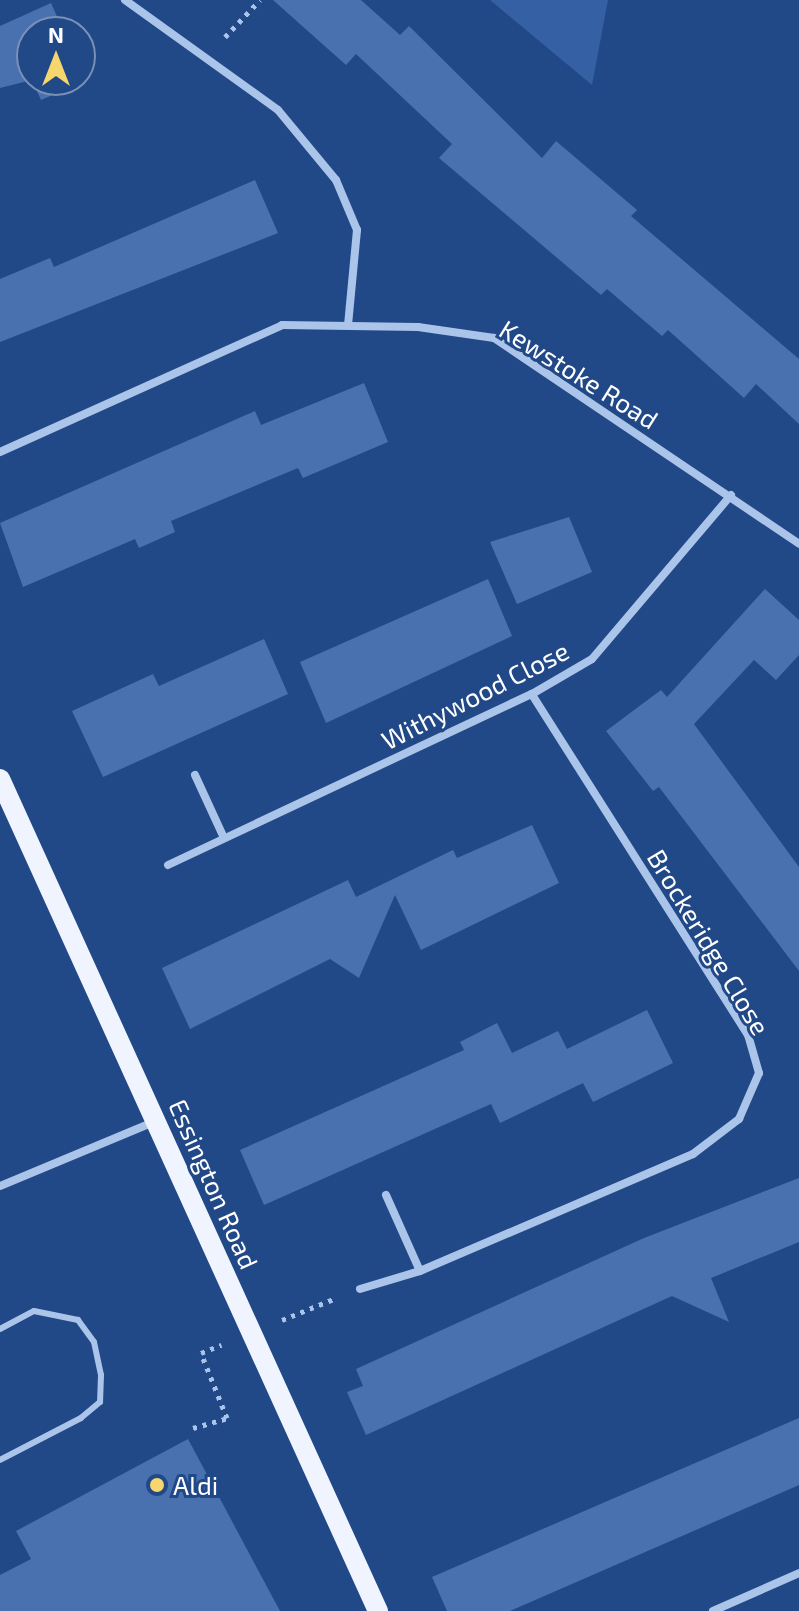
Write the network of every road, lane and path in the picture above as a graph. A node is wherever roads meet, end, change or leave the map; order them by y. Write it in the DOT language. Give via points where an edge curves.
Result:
graph roads {
  1 [pos="125,0"];
  2 [pos="260,0"];
  3 [pos="205,58"];
  4 [pos="348,325"];
  5 [pos="0,452"];
  6 [pos="731,495"];
  7 [pos="799,544"];
  8 [pos="532,694"];
  9 [pos="195,775"];
  10 [pos="0,779"];
  11 [pos="224,838"];
  12 [pos="168,865"];
  13 [pos="157,1121"];
  14 [pos="0,1186"];
  15 [pos="386,1195"];
  16 [pos="420,1271"];
  17 [pos="360,1289"];
  18 [pos="0,1329"];
  19 [pos="0,1460"];
  20 [pos="799,1573"];
  21 [pos="378,1611"];
  22 [pos="713,1611"];
  1 -- 3 [label="street"];
  2 -- 3 [label="path"];
  3 -- 4 [label="street" via="278,110 336,180 357,230"];
  4 -- 5 [label="street, Kewstoke Road" via="282,325"];
  4 -- 6 [label="street, Kewstoke Road" via="494,338"];
  6 -- 7 [label="street, Kewstoke Road"];
  6 -- 8 [label="street, Withywood Close" via="592,659"];
  8 -- 11 [label="street, Withywood Close"];
  8 -- 16 [label="street, Brockeridge Close" via="748,1035 759,1073 739,1119 693,1154"];
  9 -- 11 [label="street"];
  10 -- 13 [label="main road, Essington Road"];
  11 -- 12 [label="street, Withywood Close"];
  13 -- 14 [label="street"];
  13 -- 21 [label="main road, Essington Road"];
  15 -- 16 [label="street"];
  16 -- 17 [label="street, Brockeridge Close"];
  18 -- 19 [label="lane" via="34,1311 78,1320 94,1342 101,1375 100,1402 81,1418"];
  20 -- 22 [label="street"];
}
